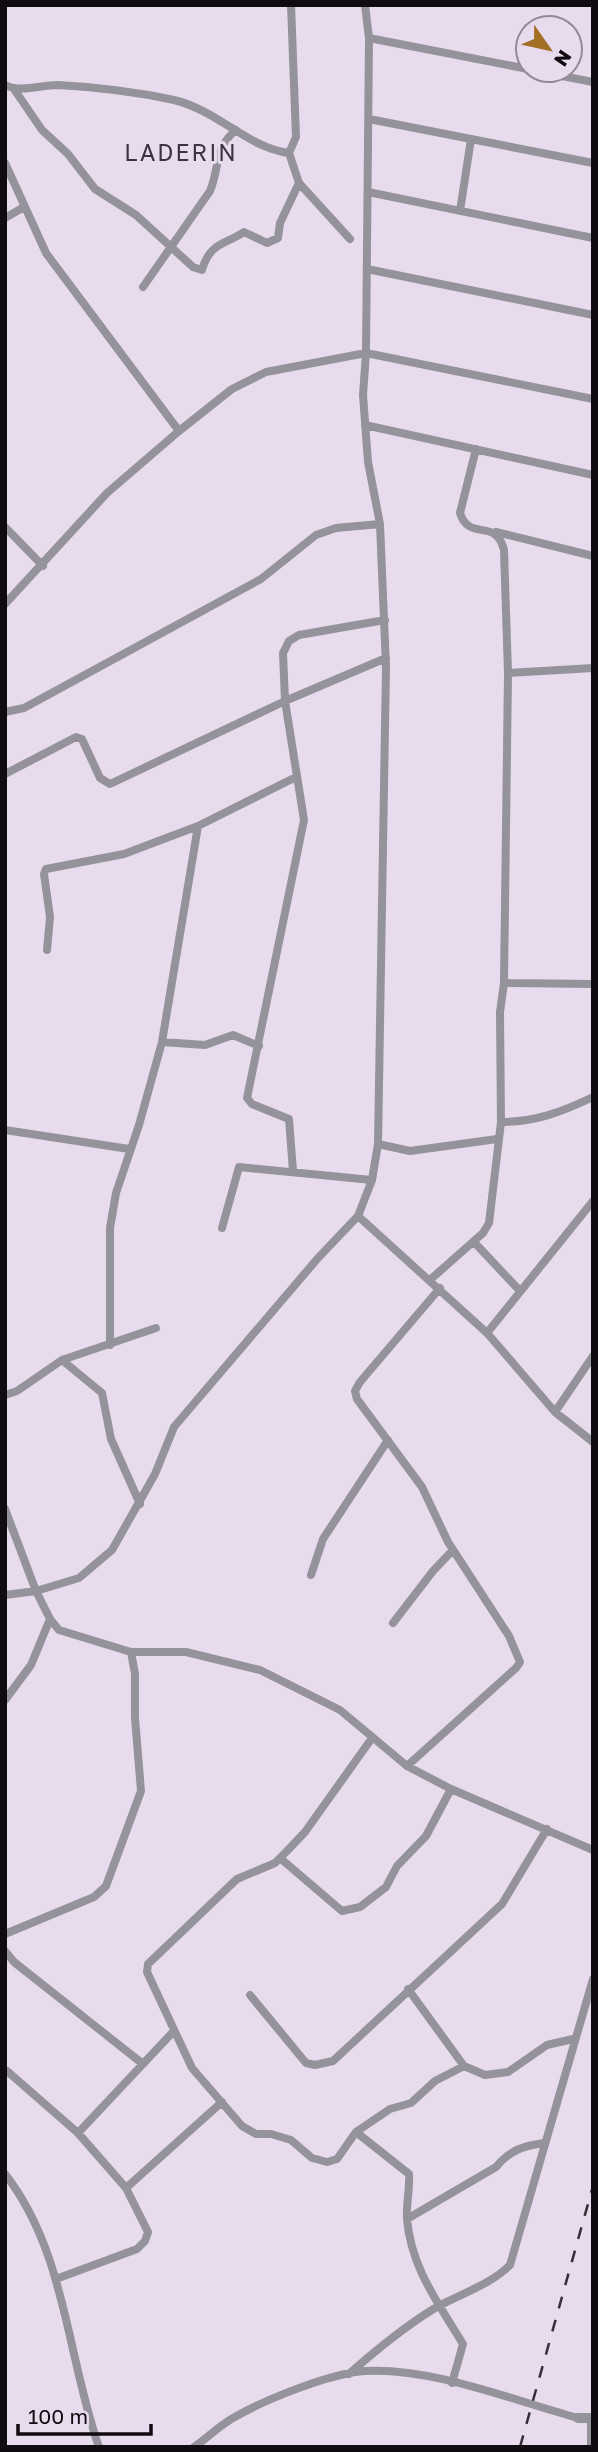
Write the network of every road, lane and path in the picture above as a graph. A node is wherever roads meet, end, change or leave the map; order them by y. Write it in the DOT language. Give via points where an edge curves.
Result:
graph roads {
  1 [pos="291,5"];
  2 [pos="365,5"];
  3 [pos="369,38"];
  4 [pos="514,67"];
  5 [pos="5,85"];
  6 [pos="14,89"];
  7 [pos="369,119"];
  8 [pos="236,130"];
  9 [pos="471,139"];
  10 [pos="289,153"];
  11 [pos="5,163"];
  12 [pos="593,163"];
  13 [pos="299,183"];
  14 [pos="368,192"];
  15 [pos="24,207"];
  16 [pos="460,211"];
  17 [pos="5,218"];
  18 [pos="350,239"];
  19 [pos="593,239"];
  20 [pos="172,244"];
  21 [pos="367,269"];
  22 [pos="143,287"];
  23 [pos="593,315"];
  24 [pos="366,353"];
  25 [pos="593,399"];
  26 [pos="365,425"];
  27 [pos="179,431"];
  28 [pos="476,449"];
  29 [pos="593,475"];
  30 [pos="380,524"];
  31 [pos="5,527"];
  32 [pos="493,531"];
  33 [pos="593,556"];
  34 [pos="43,566"];
  35 [pos="5,604"];
  36 [pos="385,620"];
  37 [pos="386,658"];
  38 [pos="593,668"];
  39 [pos="508,673"];
  40 [pos="285,701"];
  41 [pos="5,712"];
  42 [pos="5,774"];
  43 [pos="296,777"];
  44 [pos="198,826"];
  45 [pos="47,950"];
  46 [pos="503,983"];
  47 [pos="593,984"];
  48 [pos="162,1042"];
  49 [pos="259,1046"];
  50 [pos="593,1097"];
  51 [pos="501,1122"];
  52 [pos="5,1130"];
  53 [pos="497,1139"];
  54 [pos="378,1144"];
  55 [pos="130,1149"];
  56 [pos="293,1171"];
  57 [pos="372,1180"];
  58 [pos="593,1201"];
  59 [pos="358,1216"];
  60 [pos="222,1228"];
  61 [pos="474,1242"];
  62 [pos="431,1279"];
  63 [pos="440,1287"];
  64 [pos="520,1291"];
  65 [pos="156,1328"];
  66 [pos="488,1334"];
  67 [pos="110,1345"];
  68 [pos="593,1356"];
  69 [pos="62,1360"];
  70 [pos="5,1395"];
  71 [pos="555,1412"];
  72 [pos="388,1440"];
  73 [pos="593,1442"];
  74 [pos="140,1504"];
  75 [pos="5,1509"];
  76 [pos="453,1550"];
  77 [pos="311,1575"];
  78 [pos="36,1591"];
  79 [pos="5,1595"];
  80 [pos="50,1619"];
  81 [pos="393,1623"];
  82 [pos="131,1652"];
  83 [pos="5,1700"];
  84 [pos="372,1738"];
  85 [pos="407,1766"];
  86 [pos="451,1789"];
  87 [pos="547,1829"];
  88 [pos="593,1850"];
  89 [pos="280,1858"];
  90 [pos="5,1934"];
  91 [pos="5,1951"];
  92 [pos="593,1979"];
  93 [pos="408,1989"];
  94 [pos="250,1995"];
  95 [pos="173,2032"];
  96 [pos="573,2039"];
  97 [pos="142,2064"];
  98 [pos="464,2066"];
  99 [pos="8,2071"];
  100 [pos="222,2102"];
  101 [pos="356,2132"];
  102 [pos="78,2133"];
  103 [pos="544,2143"];
  104 [pos="5,2174"];
  105 [pos="126,2188"];
  106 [pos="408,2219"];
  107 [pos="56,2279"];
  108 [pos="437,2307"];
  109 [pos="349,2374"];
  110 [pos="452,2383"];
  111 [pos="578,2418"];
  112 [pos="592,2418"];
  113 [pos="99,2447"];
  114 [pos="194,2447"];
  115 [pos="591,2447"];
  1 -- 10 [label="street" via="296,137"];
  2 -- 3 [label="street"];
  3 -- 4 [label="street"];
  3 -- 7 [label="street"];
  5 -- 6 [label="street"];
  6 -- 8 [label="street" via="56,85 174,100 205,110"];
  6 -- 20 [label="street" via="42,130 95,189"];
  7 -- 9 [label="street"];
  7 -- 14 [label="street"];
  8 -- 10 [label="street" via="270,150"];
  8 -- 20 [label="street" via="224,140 217,155 210,191"];
  9 -- 12 [label="street"];
  9 -- 16 [label="street"];
  10 -- 13 [label="street"];
  11 -- 15 [label="street"];
  13 -- 18 [label="street"];
  13 -- 20 [label="street" via="278,238 267,243 244,232 225,239 205,260 202,270 193,267"];
  14 -- 16 [label="street"];
  14 -- 21 [label="street"];
  15 -- 17 [label="street"];
  15 -- 27 [label="street" via="46,253"];
  16 -- 19 [label="street"];
  20 -- 22 [label="street"];
  21 -- 23 [label="street"];
  21 -- 24 [label="street"];
  24 -- 25 [label="street"];
  24 -- 26 [label="street"];
  24 -- 27 [label="street" via="266,372 232,389"];
  26 -- 28 [label="street"];
  26 -- 30 [label="street"];
  27 -- 34 [label="street" via="107,493"];
  28 -- 29 [label="street"];
  28 -- 32 [label="street" via="460,513 471,529"];
  30 -- 36 [label="street"];
  30 -- 41 [label="street" via="336,528 316,535 261,579 24,708"];
  31 -- 34 [label="street"];
  32 -- 33 [label="street"];
  32 -- 39 [label="street" via="502,539 504,550"];
  34 -- 35 [label="street"];
  36 -- 37 [label="street"];
  36 -- 40 [label="street" via="299,635 289,641 283,653"];
  37 -- 40 [label="street"];
  37 -- 54 [label="street"];
  38 -- 39 [label="street"];
  39 -- 46 [label="street"];
  40 -- 42 [label="street" via="110,784 100,778 82,738 76,737"];
  40 -- 43 [label="street"];
  43 -- 44 [label="street"];
  43 -- 49 [label="street" via="304,820"];
  44 -- 45 [label="street" via="124,854 46,869"];
  44 -- 48 [label="street"];
  46 -- 47 [label="street"];
  46 -- 51 [label="street"];
  48 -- 49 [label="street" via="205,1045 233,1035"];
  48 -- 55 [label="street"];
  49 -- 56 [label="street" via="247,1098 289,1119"];
  50 -- 51 [label="street" via="528,1122"];
  51 -- 53 [label="street"];
  52 -- 55 [label="street"];
  53 -- 54 [label="street" via="423,1150"];
  53 -- 61 [label="street" via="489,1223"];
  54 -- 57 [label="street"];
  55 -- 67 [label="street" via="110,1228"];
  56 -- 57 [label="street"];
  56 -- 60 [label="street" via="239,1167"];
  57 -- 59 [label="street"];
  58 -- 64 [label="street"];
  59 -- 62 [label="street"];
  59 -- 74 [label="street" via="174,1427"];
  61 -- 62 [label="street"];
  61 -- 64 [label="street"];
  62 -- 63 [label="street"];
  63 -- 66 [label="street"];
  63 -- 72 [label="street" via="355,1391 356,1399"];
  64 -- 66 [label="street"];
  65 -- 67 [label="street"];
  66 -- 71 [label="street"];
  67 -- 69 [label="street"];
  68 -- 71 [label="street"];
  69 -- 70 [label="street"];
  69 -- 74 [label="street" via="102,1393 111,1439"];
  71 -- 73 [label="street"];
  72 -- 76 [label="street" via="422,1487"];
  72 -- 77 [label="street" via="323,1539"];
  74 -- 78 [label="street" via="112,1550 88,1573"];
  75 -- 78 [label="street"];
  76 -- 81 [label="street"];
  76 -- 85 [label="street" via="509,1636 520,1662"];
  78 -- 79 [label="street"];
  78 -- 80 [label="street"];
  80 -- 82 [label="street" via="59,1630"];
  80 -- 83 [label="street" via="31,1665"];
  82 -- 84 [label="street" via="186,1652 260,1670 340,1710"];
  82 -- 90 [label="street" via="141,1791 106,1886 94,1897"];
  84 -- 85 [label="street"];
  84 -- 89 [label="street" via="305,1832"];
  85 -- 86 [label="street"];
  86 -- 87 [label="street"];
  86 -- 89 [label="street" via="426,1836 397,1866 386,1887 360,1907 342,1911"];
  87 -- 88 [label="street"];
  87 -- 93 [label="street" via="502,1904"];
  89 -- 95 [label="street" via="237,1879 148,1964 149,1981"];
  91 -- 97 [label="street"];
  92 -- 96 [label="street"];
  93 -- 94 [label="street" via="333,2061 315,2065 306,2063"];
  93 -- 98 [label="street"];
  95 -- 97 [label="street"];
  95 -- 100 [label="street" via="192,2068"];
  96 -- 98 [label="street" via="547,2045 495,2076"];
  96 -- 103 [label="street"];
  97 -- 102 [label="street"];
  98 -- 101 [label="street" via="435,2081 411,2103 390,2109"];
  99 -- 102 [label="street"];
  100 -- 101 [label="street" via="242,2126 256,2134 290,2140 312,2158 327,2162 337,2159"];
  100 -- 105 [label="street"];
  101 -- 106 [label="street" via="409,2174"];
  102 -- 105 [label="street"];
  103 -- 106 [label="street" via="507,2154 496,2167"];
  103 -- 108 [label="street" via="510,2265"];
  104 -- 107 [label="street" via="28,2208"];
  105 -- 107 [label="street" via="148,2232 145,2241 137,2249"];
  106 -- 108 [label="street" via="416,2260"];
  107 -- 113 [label="street"];
  108 -- 109 [label="street"];
  108 -- 110 [label="street" via="463,2344"];
  109 -- 110 [label="street" via="389,2371"];
  109 -- 114 [label="street" via="318,2381 233,2418"];
  110 -- 111 [label="street"];
  111 -- 112 [label="street"];
  112 -- 115 [label="street"];
}
